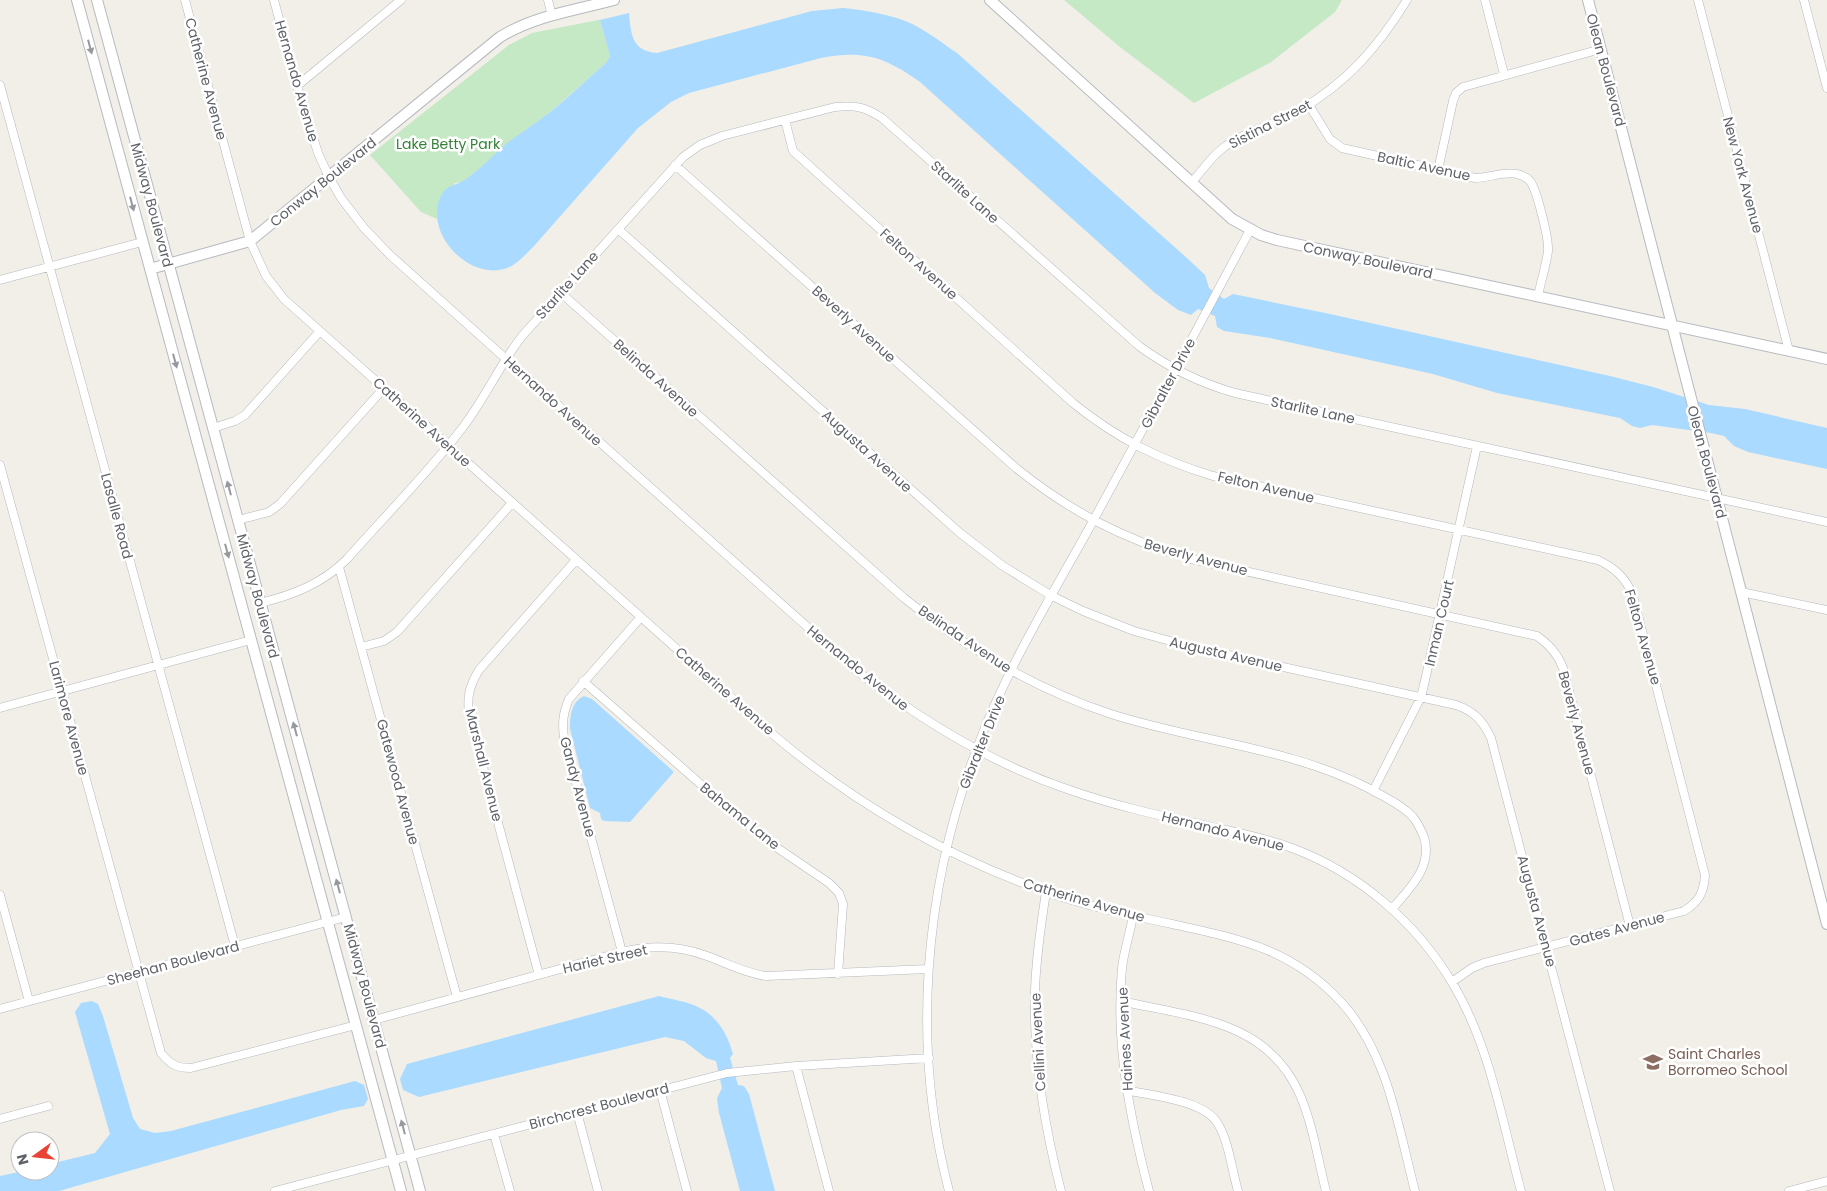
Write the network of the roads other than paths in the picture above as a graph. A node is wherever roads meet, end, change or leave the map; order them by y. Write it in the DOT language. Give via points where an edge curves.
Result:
graph roads {
  1 [pos="77,0"];
  2 [pos="97,0"];
  3 [pos="185,0"];
  4 [pos="274,0"];
  5 [pos="401,0"];
  6 [pos="548,0"];
  7 [pos="614,0"];
  8 [pos="990,0"];
  9 [pos="1407,0"];
  10 [pos="1486,0"];
  11 [pos="1588,0"];
  12 [pos="1698,0"];
  13 [pos="1804,0"];
  14 [pos="552,16"];
  15 [pos="1601,49"];
  16 [pos="1504,74"];
  17 [pos="0,85"];
  18 [pos="297,86"];
  19 [pos="1827,88"];
  20 [pos="1309,104"];
  21 [pos="785,120"];
  22 [pos="675,165"];
  23 [pos="1438,170"];
  24 [pos="328,177"];
  25 [pos="1192,182"];
  26 [pos="618,229"];
  27 [pos="1250,230"];
  28 [pos="250,241"];
  29 [pos="142,242"];
  30 [pos="168,264"];
  31 [pos="49,267"];
  32 [pos="150,269"];
  33 [pos="0,280"];
  34 [pos="561,293"];
  35 [pos="1538,296"];
  36 [pos="1672,325"];
  37 [pos="320,331"];
  38 [pos="1789,351"];
  39 [pos="505,358"];
  40 [pos="1827,359"];
  41 [pos="1175,370"];
  42 [pos="384,388"];
  43 [pos="213,428"];
  44 [pos="448,445"];
  45 [pos="1134,445"];
  46 [pos="1478,446"];
  47 [pos="0,465"];
  48 [pos="1717,499"];
  49 [pos="512,502"];
  50 [pos="238,520"];
  51 [pos="1093,521"];
  52 [pos="1827,522"];
  53 [pos="1459,530"];
  54 [pos="576,560"];
  55 [pos="339,567"];
  56 [pos="1741,592"];
  57 [pos="1052,596"];
  58 [pos="260,603"];
  59 [pos="1827,610"];
  60 [pos="1441,614"];
  61 [pos="640,617"];
  62 [pos="250,640"];
  63 [pos="361,647"];
  64 [pos="158,665"];
  65 [pos="1012,671"];
  66 [pos="583,681"];
  67 [pos="62,691"];
  68 [pos="1421,697"];
  69 [pos="0,708"];
  70 [pos="976,750"];
  71 [pos="1373,791"];
  72 [pos="1690,817"];
  73 [pos="946,850"];
  74 [pos="1046,892"];
  75 [pos="0,895"];
  76 [pos="1392,909"];
  77 [pos="346,916"];
  78 [pos="1133,916"];
  79 [pos="328,922"];
  80 [pos="1827,924"];
  81 [pos="1630,926"];
  82 [pos="234,946"];
  83 [pos="1546,947"];
  84 [pos="622,952"];
  85 [pos="928,968"];
  86 [pos="138,972"];
  87 [pos="838,974"];
  88 [pos="539,975"];
  89 [pos="1452,982"];
  90 [pos="457,997"];
  91 [pos="29,1001"];
  92 [pos="1121,1001"];
  93 [pos="0,1009"];
  94 [pos="374,1020"];
  95 [pos="356,1025"];
  96 [pos="929,1058"];
  97 [pos="796,1066"];
  98 [pos="660,1090"];
  99 [pos="1126,1090"];
  100 [pos="48,1106"];
  101 [pos="577,1112"];
  102 [pos="0,1119"];
  103 [pos="494,1134"];
  104 [pos="411,1155"];
  105 [pos="393,1160"];
  106 [pos="1827,1182"];
  107 [pos="275,1191"];
  108 [pos="401,1191"];
  109 [pos="420,1191"];
  110 [pos="510,1191"];
  111 [pos="598,1191"];
  112 [pos="687,1191"];
  113 [pos="829,1191"];
  114 [pos="949,1191"];
  115 [pos="1060,1191"];
  116 [pos="1149,1191"];
  117 [pos="1238,1191"];
  118 [pos="1326,1191"];
  119 [pos="1415,1191"];
  120 [pos="1521,1191"];
  121 [pos="1610,1191"];
  122 [pos="1789,1191"];
  1 -- 29 [label="street, Midway Boulevard, one-way"];
  2 -- 30 [label="street, Midway Boulevard"];
  3 -- 28 [label="street, Catherine Avenue"];
  4 -- 18 [label="street, Hernando Avenue"];
  5 -- 18 [label="street"];
  6 -- 14 [label="street"];
  7 -- 14 [label="street, Conway Boulevard"];
  8 -- 25 [label="street, Conway Boulevard"];
  9 -- 20 [label="street, Sistina Street" via="1361,62"];
  10 -- 16 [label="street"];
  11 -- 15 [label="street, Olean Boulevard"];
  12 -- 38 [label="street, New York Avenue"];
  13 -- 19 [label="street"];
  14 -- 24 [label="street, Conway Boulevard" via="522,25 500,37"];
  15 -- 16 [label="street"];
  15 -- 36 [label="street, Olean Boulevard"];
  16 -- 23 [label="street" via="1463,87 1456,93"];
  17 -- 31 [label="street, Lasalle Road"];
  18 -- 24 [label="street, Hernando Avenue"];
  20 -- 23 [label="street, Baltic Avenue" via="1330,139 1342,148"];
  20 -- 25 [label="street, Sistina Street" via="1222,148"];
  21 -- 22 [label="street, Starlite Lane" via="710,141"];
  21 -- 41 [label="street, Starlite Lane" via="835,107 852,105 868,109 1128,337"];
  21 -- 45 [label="street, Felton Avenue" via="793,151 1073,403"];
  22 -- 26 [label="street, Starlite Lane"];
  22 -- 51 [label="street, Beverly Avenue" via="1016,468 1052,496"];
  23 -- 35 [label="street, Baltic Avenue" via="1475,178 1514,173 1530,182 1548,240"];
  24 -- 28 [label="street, Conway Boulevard"];
  24 -- 39 [label="street, Hernando Avenue" via="352,213 377,242"];
  25 -- 27 [label="street, Conway Boulevard"];
  26 -- 34 [label="street, Starlite Lane"];
  26 -- 57 [label="street, Augusta Avenue" via="960,533"];
  27 -- 35 [label="street, Conway Boulevard" via="1277,240"];
  27 -- 41 [label="street, Gibralter Drive"];
  28 -- 30 [label="street, Conway Boulevard"];
  28 -- 37 [label="street, Catherine Avenue" via="260,266 273,285"];
  29 -- 31 [label="street"];
  29 -- 32 [label="street, Midway Boulevard"];
  30 -- 32 [label="street, Conway Boulevard"];
  30 -- 43 [label="street, Midway Boulevard"];
  31 -- 33 [label="street"];
  31 -- 64 [label="street, Lasalle Road"];
  32 -- 62 [label="street, Midway Boulevard, one-way"];
  34 -- 39 [label="street, Starlite Lane"];
  34 -- 65 [label="street, Belinda Avenue" via="904,598 955,636"];
  35 -- 36 [label="street, Conway Boulevard"];
  36 -- 38 [label="street, Conway Boulevard"];
  36 -- 48 [label="street, Olean Boulevard"];
  37 -- 42 [label="street, Catherine Avenue"];
  37 -- 43 [label="street" via="245,415"];
  38 -- 40 [label="street, Conway Boulevard"];
  39 -- 44 [label="street, Starlite Lane" via="472,415"];
  39 -- 70 [label="street, Hernando Avenue" via="858,671 916,714"];
  41 -- 45 [label="street, Gibralter Drive"];
  41 -- 46 [label="street, Starlite Lane" via="1235,392"];
  42 -- 44 [label="street, Catherine Avenue"];
  42 -- 50 [label="street" via="280,504 269,512"];
  50 -- 43 [label="street, Midway Boulevard, one-way"];
  44 -- 49 [label="street, Catherine Avenue"];
  44 -- 55 [label="street, Starlite Lane"];
  45 -- 51 [label="street, Gibralter Drive"];
  45 -- 53 [label="street, Felton Avenue" via="1213,476"];
  46 -- 48 [label="street, Starlite Lane"];
  46 -- 53 [label="street, Inman Court"];
  47 -- 67 [label="street, Larimore Avenue"];
  48 -- 52 [label="street, Starlite Lane"];
  48 -- 56 [label="street, Olean Boulevard"];
  49 -- 54 [label="street, Catherine Avenue"];
  49 -- 63 [label="street" via="397,632"];
  50 -- 58 [label="street, Midway Boulevard"];
  51 -- 57 [label="street, Gibralter Drive"];
  51 -- 60 [label="street, Beverly Avenue" via="1140,542 1191,558"];
  53 -- 60 [label="street, Inman Court"];
  53 -- 72 [label="street, Felton Avenue" via="1598,560 1612,566 1624,577 1633,596"];
  54 -- 61 [label="street, Catherine Avenue"];
  54 -- 88 [label="street, Marshall Avenue" via="478,670 468,698 469,715"];
  55 -- 58 [label="street, Starlite Lane" via="316,584"];
  55 -- 63 [label="street, Gatewood Avenue"];
  56 -- 59 [label="street"];
  56 -- 80 [label="street, Olean Boulevard"];
  57 -- 65 [label="street, Gibralter Drive"];
  57 -- 68 [label="street, Augusta Avenue" via="1108,622 1160,639"];
  77 -- 58 [label="street, Midway Boulevard, one-way"];
  60 -- 68 [label="street, Inman Court"];
  60 -- 81 [label="street, Beverly Avenue" via="1538,636 1560,659"];
  61 -- 66 [label="street, Gandy Avenue"];
  61 -- 73 [label="street, Catherine Avenue" via="814,767 871,807"];
  62 -- 64 [label="street"];
  62 -- 79 [label="street, Midway Boulevard"];
  63 -- 90 [label="street, Gatewood Avenue"];
  64 -- 67 [label="street"];
  64 -- 82 [label="street, Lasalle Road"];
  65 -- 70 [label="street, Gibralter Drive"];
  65 -- 71 [label="street, Belinda Avenue" via="1109,713 1160,728 1295,758 1335,772"];
  66 -- 84 [label="street, Gandy Avenue" via="564,712 564,738"];
  66 -- 87 [label="street, Bahama Lane" via="737,816 830,883 839,893 843,904"];
  67 -- 69 [label="street"];
  67 -- 86 [label="street, Larimore Avenue"];
  68 -- 71 [label="street, Inman Court"];
  68 -- 83 [label="street, Augusta Avenue" via="1464,708 1478,716 1488,731"];
  70 -- 73 [label="street, Gibralter Drive"];
  70 -- 76 [label="street, Hernando Avenue" via="1043,780 1100,800 1294,848 1362,884"];
  71 -- 76 [label="street, Belinda Avenue" via="1413,817 1425,842 1422,872"];
  72 -- 81 [label="street, Gates Avenue" via="1705,875 1705,887 1700,898 1684,911"];
  73 -- 74 [label="street, Catherine Avenue"];
  73 -- 85 [label="street, Gibralter Drive"];
  74 -- 78 [label="street, Catherine Avenue"];
  74 -- 115 [label="street, Cellini Avenue" via="1038,946 1035,1034 1046,1133"];
  75 -- 91 [label="street"];
  76 -- 89 [label="street, Hernando Avenue"];
  77 -- 79 [label="street, Sheehan Boulevard"];
  77 -- 94 [label="street, Midway Boulevard"];
  78 -- 92 [label="street, Haines Avenue" via="1122,967"];
  78 -- 119 [label="street, Catherine Avenue" via="1250,942 1290,961 1327,988 1356,1021 1378,1060 1388,1085"];
  79 -- 82 [label="street, Sheehan Boulevard"];
  79 -- 95 [label="street, Midway Boulevard"];
  81 -- 83 [label="street, Gates Avenue"];
  82 -- 86 [label="street, Sheehan Boulevard"];
  83 -- 89 [label="street, Gates Avenue" via="1484,963"];
  83 -- 121 [label="street, Augusta Avenue"];
  84 -- 87 [label="street, Hariet Street" via="650,947 682,949 742,971 766,976"];
  84 -- 88 [label="street, Hariet Street"];
  85 -- 87 [label="street, Hariet Street"];
  85 -- 96 [label="street, Gibralter Drive"];
  86 -- 91 [label="street, Sheehan Boulevard"];
  86 -- 95 [label="street" via="161,1053 169,1063 179,1068 191,1068"];
  88 -- 90 [label="street, Hariet Street"];
  89 -- 120 [label="street, Hernando Avenue" via="1472,1019 1486,1058"];
  90 -- 94 [label="street, Hariet Street"];
  91 -- 93 [label="street, Sheehan Boulevard"];
  92 -- 99 [label="street, Haines Avenue"];
  92 -- 118 [label="street" via="1220,1023 1245,1034 1274,1056 1301,1096"];
  104 -- 94 [label="street, Midway Boulevard, one-way"];
  95 -- 105 [label="street, Midway Boulevard"];
  96 -- 97 [label="street, Birchcrest Boulevard"];
  96 -- 114 [label="street, Gibralter Drive" via="936,1123"];
  97 -- 98 [label="street, Birchcrest Boulevard" via="744,1070"];
  97 -- 113 [label="street"];
  98 -- 101 [label="street, Birchcrest Boulevard"];
  98 -- 112 [label="street"];
  99 -- 116 [label="street, Haines Avenue"];
  99 -- 117 [label="street" via="1196,1105 1208,1112 1223,1135"];
  100 -- 102 [label="street"];
  101 -- 103 [label="street, Birchcrest Boulevard"];
  101 -- 111 [label="street"];
  103 -- 104 [label="street, Birchcrest Boulevard"];
  103 -- 110 [label="street"];
  104 -- 105 [label="street, Birchcrest Boulevard"];
  104 -- 109 [label="street, Midway Boulevard"];
  105 -- 107 [label="street, Birchcrest Boulevard"];
  105 -- 108 [label="street, Midway Boulevard"];
  106 -- 122 [label="street"];
}
